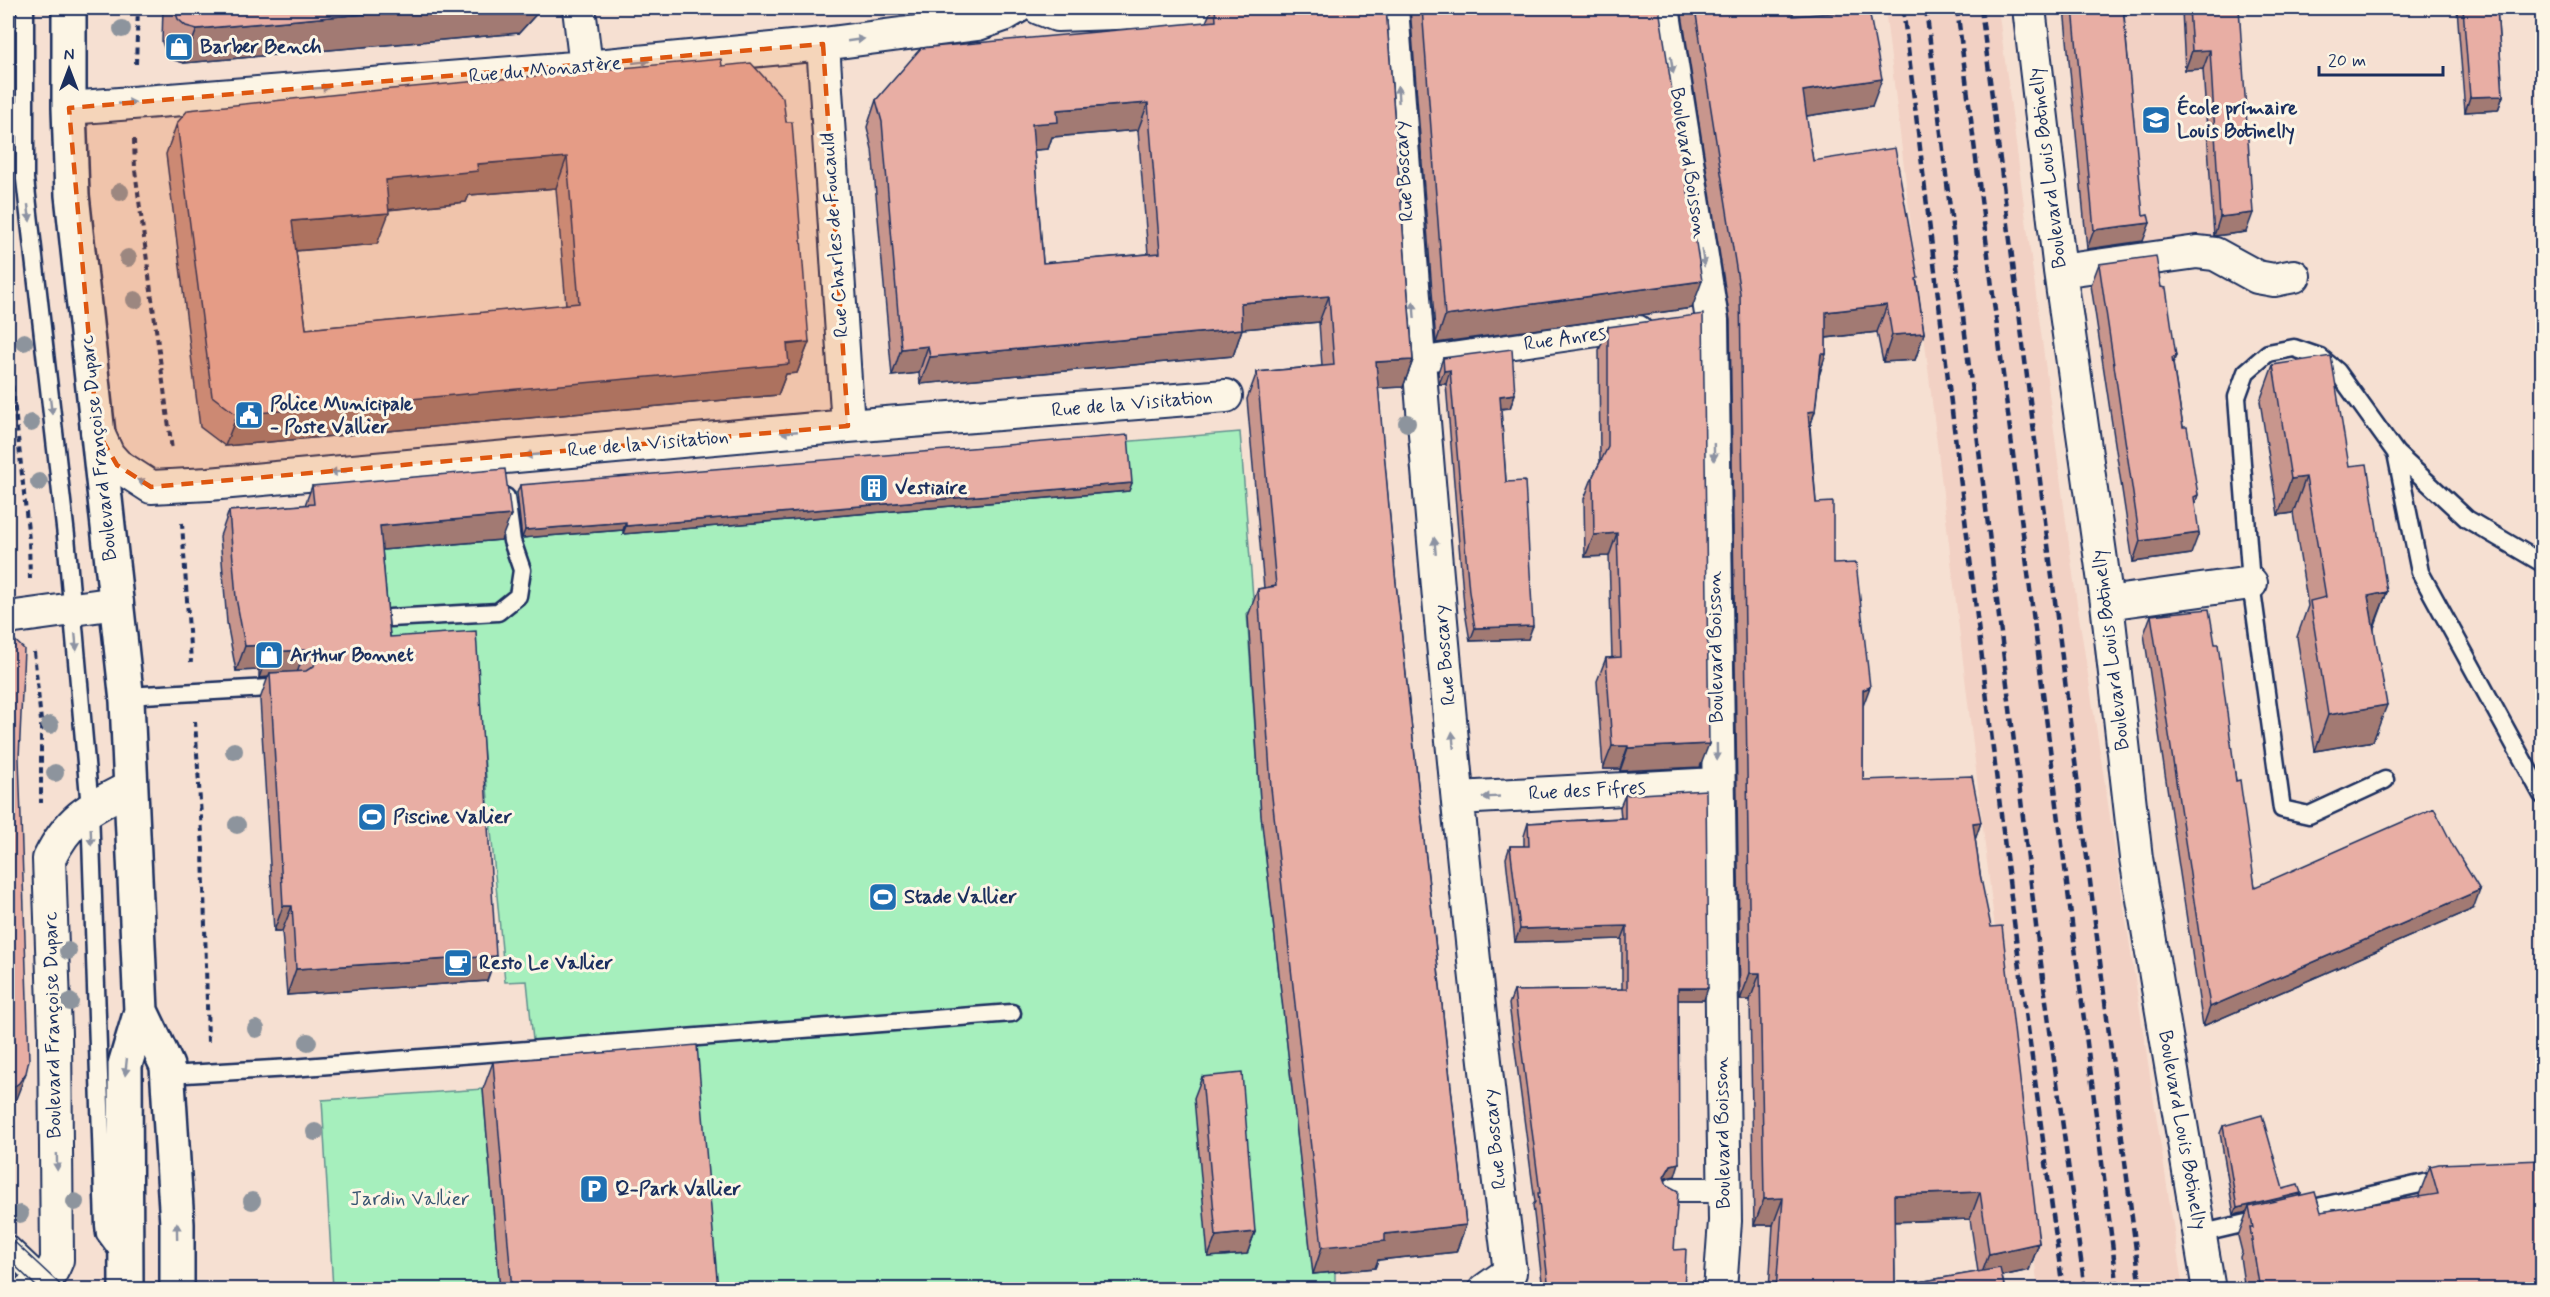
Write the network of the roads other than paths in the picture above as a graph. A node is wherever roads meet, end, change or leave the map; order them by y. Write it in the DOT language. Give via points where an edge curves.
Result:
graph roads {
  1 [pos="25,8"];
  2 [pos="69,8"];
  3 [pos="579,8"];
  4 [pos="1016,8"];
  5 [pos="1039,8"];
  6 [pos="1392,8"];
  7 [pos="1663,8"];
  8 [pos="2030,8"];
  9 [pos="1200,10"];
  10 [pos="823,44"];
  11 [pos="586,67"];
  12 [pos="69,108"];
  13 [pos="2060,271"];
  14 [pos="2295,276"];
  15 [pos="1687,322"];
  16 [pos="1418,360"];
  17 [pos="1226,396"];
  18 [pos="848,426"];
  19 [pos="97,431"];
  20 [pos="2396,453"];
  21 [pos="502,458"];
  22 [pos="2542,563"];
  23 [pos="2251,583"];
  24 [pos="117,603"];
  25 [pos="2107,603"];
  26 [pos="73,609"];
  27 [pos="8,618"];
  28 [pos="390,618"];
  29 [pos="296,686"];
  30 [pos="126,696"];
  31 [pos="2385,780"];
  32 [pos="1717,784"];
  33 [pos="131,787"];
  34 [pos="2542,795"];
  35 [pos="1458,798"];
  36 [pos="90,808"];
  37 [pos="141,1011"];
  38 [pos="1012,1013"];
  39 [pos="168,1075"];
  40 [pos="2463,1181"];
  41 [pos="1674,1190"];
  42 [pos="1724,1190"];
  43 [pos="2199,1234"];
  44 [pos="8,1248"];
  45 [pos="125,1275"];
  46 [pos="42,1287"];
  47 [pos="177,1290"];
  48 [pos="1485,1290"];
  49 [pos="1720,1290"];
  50 [pos="2209,1290"];
  1 -- 26 [label="lane, one-way" via="25,179"];
  2 -- 12 [label="main road, Boulevard Françoise Duparc"];
  3 -- 11 [label="street"];
  10 -- 4 [label="street, Rue du Monastère, one-way" via="978,24"];
  5 -- 9 [label="street" via="1057,15"];
  16 -- 6 [label="street, Rue Boscary, one-way"];
  7 -- 15 [label="street, Boulevard Boisson, one-way"];
  8 -- 13 [label="street, Boulevard Louis Botinelly"];
  11 -- 10 [label="street, Rue du Monastère, one-way"];
  10 -- 18 [label="street, Rue Charles de Foucauld"];
  12 -- 11 [label="street, Rue du Monastère, one-way"];
  12 -- 19 [label="main road, Boulevard Françoise Duparc" via="72,195"];
  13 -- 14 [label="street" via="2197,252 2215,254 2257,277 2274,280"];
  13 -- 25 [label="street, Boulevard Louis Botinelly"];
  15 -- 16 [label="street, Rue Anres"];
  15 -- 32 [label="street, Boulevard Boisson, one-way"];
  35 -- 16 [label="street, Rue Boscary, one-way"];
  17 -- 18 [label="street, Rue de la Visitation"];
  18 -- 21 [label="street, Rue de la Visitation, one-way"];
  21 -- 19 [label="street, Rue de la Visitation, one-way" via="151,487 117,465"];
  19 -- 24 [label="main road, Boulevard Françoise Duparc"];
  20 -- 22 [label="lane" via="2467,519"];
  20 -- 23 [label="lane" via="2337,371 2320,357 2295,348 2268,353 2246,372 2237,397"];
  20 -- 34 [label="lane" via="2420,573"];
  21 -- 28 [label="lane" via="512,542 522,570 518,596 498,612"];
  23 -- 25 [label="street"];
  23 -- 31 [label="lane" via="2282,809 2309,815"];
  24 -- 26 [label="street"];
  24 -- 30 [label="main road, Boulevard Françoise Duparc"];
  25 -- 43 [label="street, Boulevard Louis Botinelly" via="2136,858"];
  26 -- 27 [label="street"];
  26 -- 36 [label="lane, one-way"];
  29 -- 30 [label="lane"];
  30 -- 33 [label="main road, Boulevard Françoise Duparc"];
  32 -- 35 [label="street, Rue des Fifres, one-way"];
  32 -- 42 [label="street, Boulevard Boisson"];
  33 -- 36 [label="street"];
  33 -- 37 [label="main road, Boulevard Françoise Duparc"];
  35 -- 48 [label="street, Rue Boscary" via="1510,1272"];
  36 -- 45 [label="lane, one-way" via="104,1226"];
  36 -- 46 [label="street, Boulevard Françoise Duparc, one-way" via="60,838 49,859 58,1226 57,1260"];
  37 -- 39 [label="main road, Boulevard Françoise Duparc"];
  37 -- 45 [label="main road, Boulevard Françoise Duparc, one-way" via="125,1065"];
  38 -- 39 [label="lane"];
  47 -- 39 [label="main road, Boulevard Françoise Duparc, one-way"];
  40 -- 43 [label="lane" via="2429,1182"];
  41 -- 42 [label="street"];
  42 -- 49 [label="street, Boulevard Boisson"];
  43 -- 50 [label="street, Boulevard Louis Botinelly"];
  44 -- 46 [label="street"];
}
